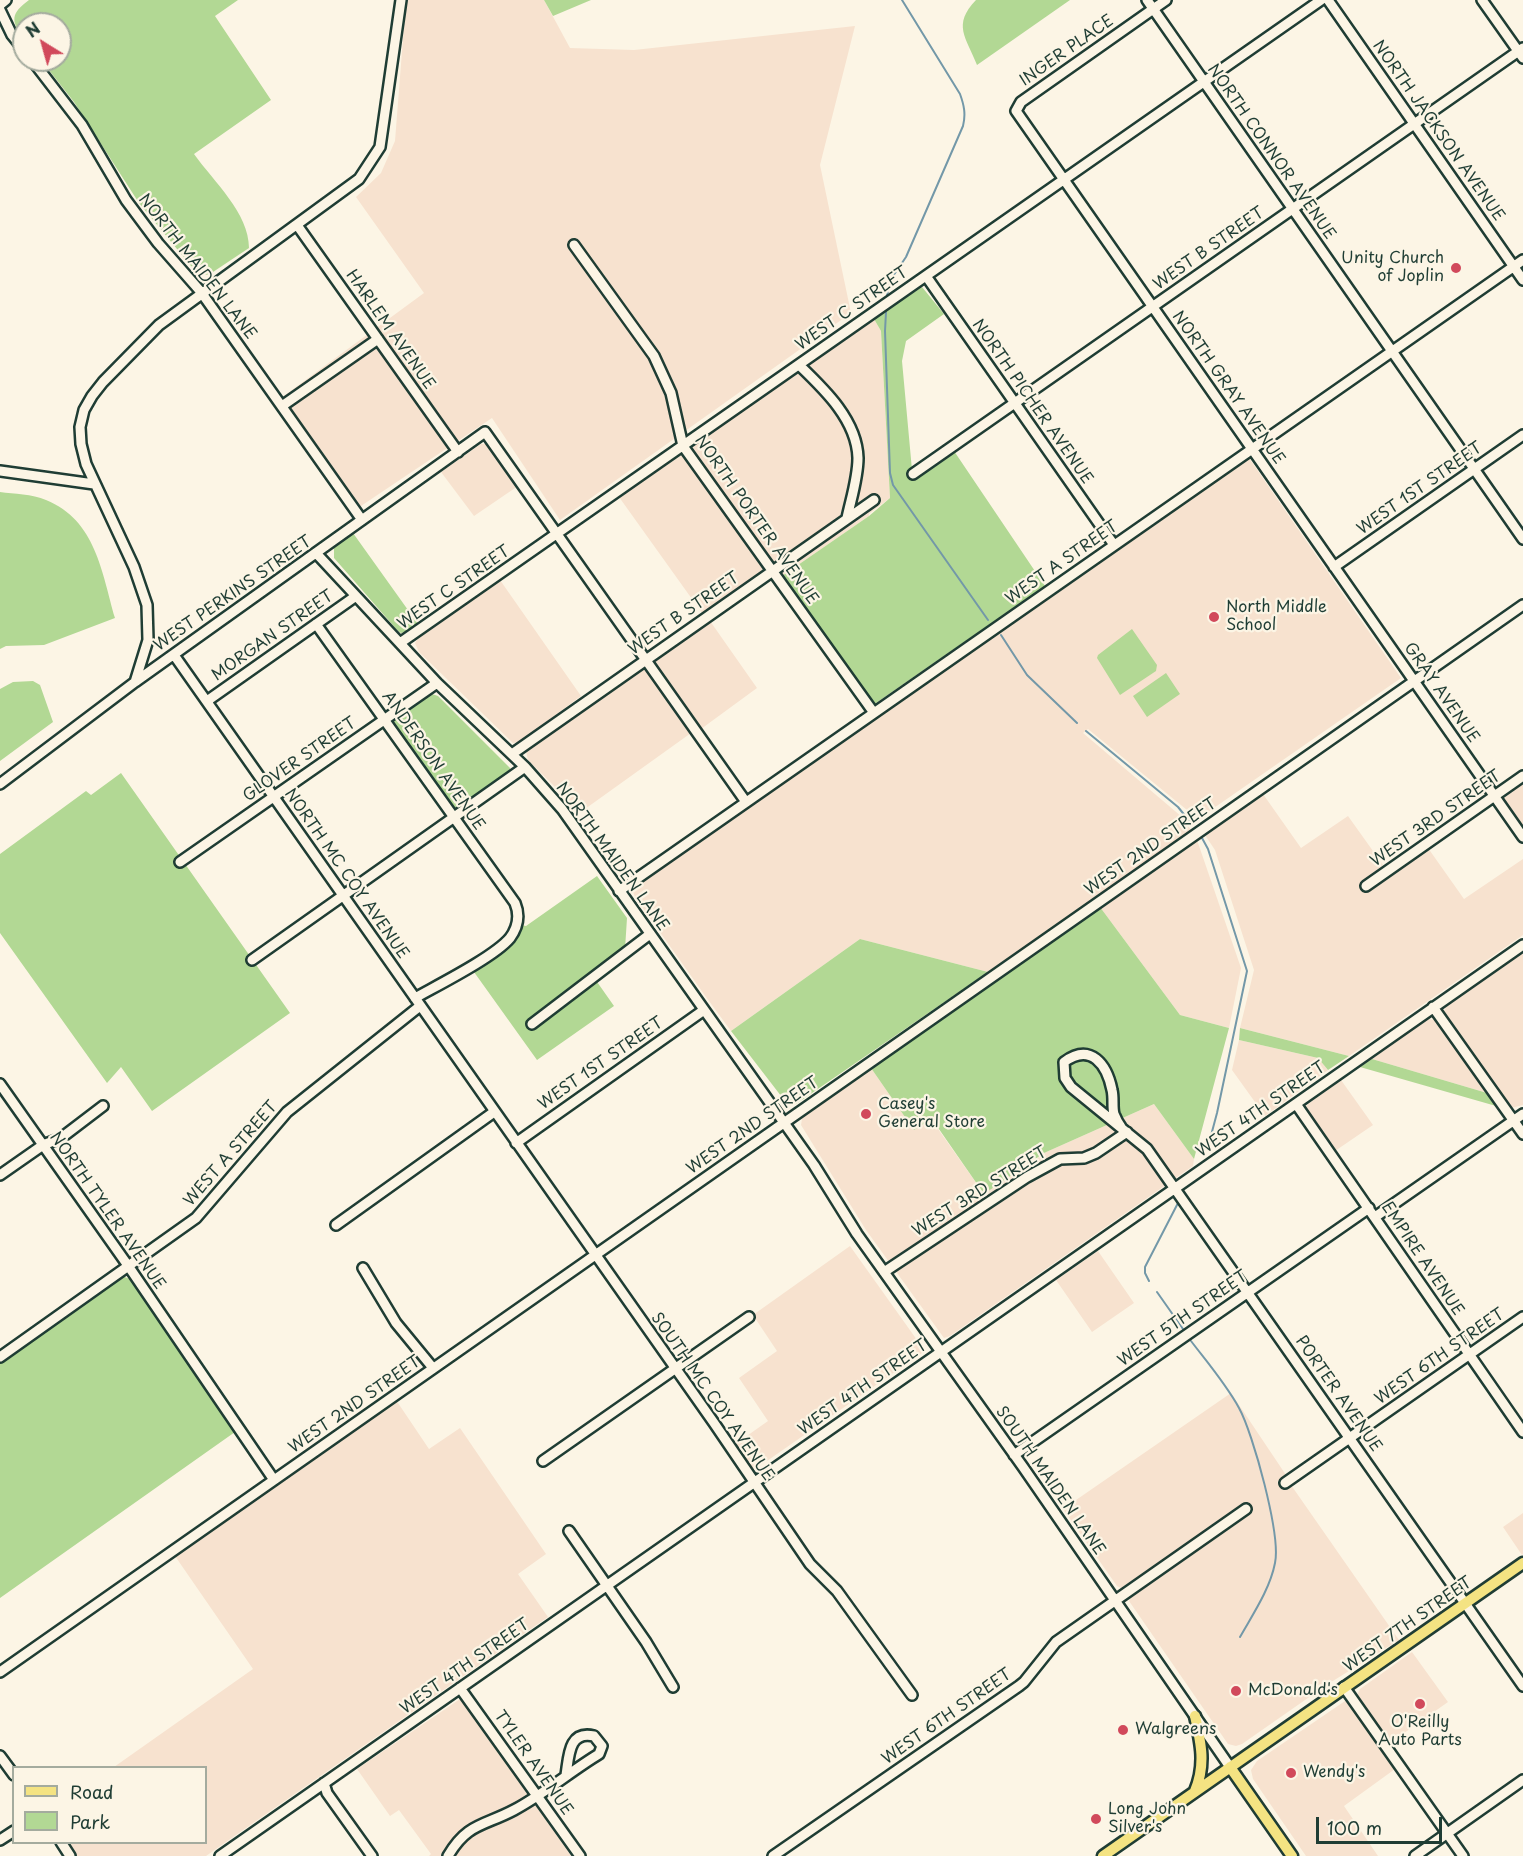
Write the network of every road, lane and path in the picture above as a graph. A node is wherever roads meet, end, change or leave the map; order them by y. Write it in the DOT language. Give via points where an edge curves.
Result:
graph roads {
  1 [pos="6,0"];
  2 [pos="401,0"];
  3 [pos="1147,0"];
  4 [pos="1166,0"];
  5 [pos="1321,0"];
  6 [pos="1328,0"];
  7 [pos="1482,0"];
  8 [pos="0,5"];
  9 [pos="1153,9"];
  10 [pos="0,10"];
  11 [pos="12,35"];
  12 [pos="1521,53"];
  13 [pos="41,72"];
  14 [pos="1204,82"];
  15 [pos="1017,107"];
  16 [pos="1414,124"];
  17 [pos="1064,180"];
  18 [pos="1293,209"];
  19 [pos="297,225"];
  20 [pos="574,245"];
  21 [pos="1523,260"];
  22 [pos="1514,266"];
  23 [pos="926,276"];
  24 [pos="1523,280"];
  25 [pos="201,292"];
  26 [pos="1153,307"];
  27 [pos="378,339"];
  28 [pos="1392,351"];
  29 [pos="799,365"];
  30 [pos="1014,404"];
  31 [pos="282,406"];
  32 [pos="1523,435"];
  33 [pos="684,446"];
  34 [pos="1252,449"];
  35 [pos="458,452"];
  36 [pos="1474,469"];
  37 [pos="0,471"];
  38 [pos="913,474"];
  39 [pos="94,484"];
  40 [pos="874,500"];
  41 [pos="847,518"];
  42 [pos="363,520"];
  43 [pos="558,534"];
  44 [pos="1523,539"];
  45 [pos="1113,545"];
  46 [pos="316,553"];
  47 [pos="1334,567"];
  48 [pos="773,570"];
  49 [pos="356,596"];
  50 [pos="1523,605"];
  51 [pos="316,624"];
  52 [pos="400,644"];
  53 [pos="174,655"];
  54 [pos="646,659"];
  55 [pos="1415,681"];
  56 [pos="135,682"];
  57 [pos="437,682"];
  58 [pos="207,701"];
  59 [pos="874,713"];
  60 [pos="384,719"];
  61 [pos="512,753"];
  62 [pos="525,767"];
  63 [pos="1523,776"];
  64 [pos="0,784"];
  65 [pos="1494,796"];
  66 [pos="273,797"];
  67 [pos="746,802"];
  68 [pos="454,817"];
  69 [pos="1523,837"];
  70 [pos="180,862"];
  71 [pos="1366,886"];
  72 [pos="619,891"];
  73 [pos="343,896"];
  74 [pos="518,919"];
  75 [pos="650,934"];
  76 [pos="1523,945"];
  77 [pos="252,960"];
  78 [pos="418,1002"];
  79 [pos="1433,1008"];
  80 [pos="704,1010"];
  81 [pos="532,1024"];
  82 [pos="0,1084"];
  83 [pos="1296,1104"];
  84 [pos="103,1106"];
  85 [pos="494,1112"];
  86 [pos="1523,1114"];
  87 [pos="1513,1120"];
  88 [pos="784,1123"];
  89 [pos="1124,1130"];
  90 [pos="1523,1134"];
  91 [pos="516,1143"];
  92 [pos="43,1145"];
  93 [pos="0,1175"];
  94 [pos="1175,1188"];
  95 [pos="1369,1208"];
  96 [pos="1375,1217"];
  97 [pos="336,1226"];
  98 [pos="595,1255"];
  99 [pos="129,1267"];
  100 [pos="363,1268"];
  101 [pos="884,1272"];
  102 [pos="1249,1292"];
  103 [pos="749,1317"];
  104 [pos="1523,1317"];
  105 [pos="941,1352"];
  106 [pos="1469,1354"];
  107 [pos="0,1357"];
  108 [pos="433,1368"];
  109 [pos="675,1368"];
  110 [pos="1523,1432"];
  111 [pos="1350,1438"];
  112 [pos="1014,1455"];
  113 [pos="543,1461"];
  114 [pos="274,1480"];
  115 [pos="754,1483"];
  116 [pos="1285,1483"];
  117 [pos="1246,1509"];
  118 [pos="569,1531"];
  119 [pos="1523,1563"];
  120 [pos="607,1586"];
  121 [pos="1114,1601"];
  122 [pos="1465,1602"];
  123 [pos="0,1672"];
  124 [pos="1523,1686"];
  125 [pos="673,1687"];
  126 [pos="1344,1687"];
  127 [pos="460,1688"];
  128 [pos="912,1695"];
  129 [pos="1195,1716"];
  130 [pos="0,1756"];
  131 [pos="1230,1767"];
  132 [pos="12,1772"];
  133 [pos="566,1775"];
  134 [pos="1523,1780"];
  135 [pos="324,1783"];
  136 [pos="1195,1791"];
  137 [pos="537,1795"];
  138 [pos="1447,1833"];
  139 [pos="220,1856"];
  140 [pos="372,1856"];
  141 [pos="448,1856"];
  142 [pos="580,1856"];
  143 [pos="773,1856"];
  144 [pos="1103,1856"];
  145 [pos="1292,1856"];
  146 [pos="1415,1856"];
  147 [pos="1463,1856"];
  1 -- 8 [label="street"];
  2 -- 19 [label="street" via="381,147 359,179"];
  3 -- 9 [label="street, NORTH CONNOR AVENUE"];
  4 -- 9 [label="street, INGER PLACE"];
  5 -- 14 [label="street, WEST C STREET"];
  6 -- 16 [label="street, NORTH JACKSON AVENUE"];
  7 -- 12 [label="street"];
  9 -- 14 [label="street, NORTH CONNOR AVENUE"];
  9 -- 15 [label="street, INGER PLACE"];
  10 -- 11 [label="street"];
  12 -- 16 [label="street, WEST B STREET"];
  13 -- 25 [label="street, NORTH MAIDEN LANE" via="82,125 126,200"];
  14 -- 17 [label="street, WEST C STREET"];
  14 -- 18 [label="street, NORTH CONNOR AVENUE"];
  15 -- 17 [label="street, NORTH GRAY AVENUE" via="1018,115"];
  16 -- 18 [label="street, WEST B STREET"];
  16 -- 22 [label="street, NORTH JACKSON AVENUE"];
  17 -- 23 [label="street, WEST C STREET"];
  17 -- 26 [label="street, NORTH GRAY AVENUE"];
  18 -- 26 [label="street, WEST B STREET"];
  18 -- 28 [label="street, NORTH CONNOR AVENUE"];
  19 -- 25 [label="street"];
  19 -- 27 [label="street, HARLEM AVENUE"];
  20 -- 33 [label="street, NORTH PORTER AVENUE" via="643,338 663,372"];
  21 -- 22 [label="street, WEST A STREET"];
  22 -- 24 [label="street, NORTH JACKSON AVENUE"];
  22 -- 28 [label="street, WEST A STREET"];
  23 -- 29 [label="street, WEST C STREET"];
  23 -- 30 [label="street, NORTH PICHER AVENUE"];
  25 -- 31 [label="street, NORTH MAIDEN LANE"];
  25 -- 39 [label="street" via="159,325 92,396 84,410 81,444"];
  26 -- 30 [label="street, WEST B STREET"];
  26 -- 34 [label="street, NORTH GRAY AVENUE"];
  27 -- 31 [label="street"];
  27 -- 35 [label="street, HARLEM AVENUE"];
  28 -- 34 [label="street, WEST A STREET"];
  28 -- 36 [label="street, NORTH CONNOR AVENUE"];
  29 -- 33 [label="street, WEST C STREET"];
  29 -- 41 [label="street" via="839,409 856,445 858,464"];
  30 -- 38 [label="street, WEST B STREET"];
  30 -- 45 [label="street, NORTH PICHER AVENUE"];
  31 -- 42 [label="street, NORTH MAIDEN LANE"];
  32 -- 36 [label="street, WEST 1ST STREET"];
  33 -- 43 [label="street, WEST C STREET"];
  33 -- 48 [label="street, NORTH PORTER AVENUE"];
  34 -- 45 [label="street, WEST A STREET"];
  34 -- 47 [label="street, NORTH GRAY AVENUE"];
  35 -- 42 [label="street, WEST PERKINS STREET"];
  35 -- 43 [label="street, WEST PERKINS STREET" via="485,432"];
  36 -- 44 [label="street, NORTH CONNOR AVENUE"];
  36 -- 47 [label="street, WEST 1ST STREET"];
  37 -- 39 [label="street"];
  39 -- 56 [label="street" via="146,596 148,640"];
  40 -- 41 [label="street, WEST B STREET"];
  41 -- 48 [label="street, WEST B STREET"];
  42 -- 46 [label="street, WEST PERKINS STREET"];
  43 -- 52 [label="street, WEST C STREET"];
  43 -- 54 [label="street"];
  45 -- 59 [label="street, WEST A STREET"];
  46 -- 49 [label="street, NORTH MAIDEN LANE"];
  46 -- 53 [label="street, WEST PERKINS STREET"];
  47 -- 55 [label="street, GRAY AVENUE"];
  48 -- 54 [label="street, WEST B STREET"];
  48 -- 59 [label="street, NORTH PORTER AVENUE"];
  49 -- 51 [label="street, MORGAN STREET"];
  49 -- 52 [label="street, NORTH MAIDEN LANE"];
  50 -- 55 [label="street, WEST 2ND STREET"];
  51 -- 58 [label="street, MORGAN STREET"];
  51 -- 60 [label="street, ANDERSON AVENUE"];
  52 -- 57 [label="street, NORTH MAIDEN LANE"];
  53 -- 56 [label="street, WEST PERKINS STREET"];
  53 -- 58 [label="street, NORTH MC COY AVENUE"];
  54 -- 61 [label="street, WEST B STREET"];
  54 -- 67 [label="street"];
  55 -- 65 [label="street, GRAY AVENUE"];
  55 -- 88 [label="street, WEST 2ND STREET"];
  56 -- 64 [label="street, WEST PERKINS STREET"];
  57 -- 60 [label="street, GLOVER STREET"];
  57 -- 61 [label="street, NORTH MAIDEN LANE"];
  58 -- 66 [label="street, NORTH MC COY AVENUE"];
  59 -- 67 [label="street, WEST A STREET"];
  60 -- 66 [label="street, GLOVER STREET"];
  60 -- 68 [label="street, ANDERSON AVENUE"];
  61 -- 62 [label="street, NORTH MAIDEN LANE"];
  62 -- 68 [label="street"];
  62 -- 72 [label="street, NORTH MAIDEN LANE" via="562,809"];
  63 -- 65 [label="street, WEST 3RD STREET"];
  65 -- 69 [label="street, GRAY AVENUE"];
  65 -- 71 [label="street, WEST 3RD STREET"];
  66 -- 70 [label="street, GLOVER STREET"];
  66 -- 73 [label="street, NORTH MC COY AVENUE"];
  67 -- 72 [label="street, WEST A STREET"];
  68 -- 73 [label="street"];
  68 -- 74 [label="street, ANDERSON AVENUE" via="515,903"];
  72 -- 75 [label="street, NORTH MAIDEN LANE"];
  73 -- 77 [label="street"];
  73 -- 78 [label="street, NORTH MC COY AVENUE"];
  74 -- 78 [label="street, WEST A STREET" via="505,943"];
  75 -- 80 [label="street, NORTH MAIDEN LANE"];
  75 -- 81 [label="street"];
  76 -- 79 [label="street, WEST 4TH STREET"];
  78 -- 85 [label="street, NORTH MC COY AVENUE"];
  78 -- 99 [label="street, WEST A STREET" via="287,1112 196,1218"];
  79 -- 83 [label="street, WEST 4TH STREET"];
  79 -- 87 [label="street"];
  80 -- 88 [label="street, NORTH MAIDEN LANE"];
  80 -- 91 [label="street, WEST 1ST STREET"];
  82 -- 92 [label="street, NORTH TYLER AVENUE"];
  83 -- 94 [label="street, WEST 4TH STREET"];
  83 -- 95 [label="street, EMPIRE AVENUE"];
  84 -- 92 [label="street" via="61,1138"];
  85 -- 91 [label="street, SOUTH MC COY AVENUE"];
  85 -- 97 [label="street"];
  86 -- 87 [label="street"];
  87 -- 90 [label="street"];
  87 -- 96 [label="street"];
  88 -- 98 [label="street, WEST 2ND STREET"];
  88 -- 101 [label="street, SOUTH MAIDEN LANE"];
  89 -- 89 [label="street, PORTER AVENUE" via="1071,1087 1065,1078 1064,1062 1070,1057 1086,1054 1101,1064 1112,1089 1113,1111"];
  89 -- 94 [label="street, PORTER AVENUE" via="1147,1149"];
  89 -- 101 [label="street, WEST 3RD STREET" via="1096,1153 1060,1160 1026,1177"];
  91 -- 98 [label="street, SOUTH MC COY AVENUE"];
  92 -- 93 [label="street"];
  92 -- 99 [label="street, NORTH TYLER AVENUE"];
  94 -- 102 [label="street, PORTER AVENUE"];
  94 -- 105 [label="street, WEST 4TH STREET"];
  95 -- 96 [label="street, EMPIRE AVENUE"];
  95 -- 102 [label="street, WEST 5TH STREET"];
  96 -- 106 [label="street, EMPIRE AVENUE"];
  98 -- 108 [label="street, WEST 2ND STREET"];
  98 -- 109 [label="street, SOUTH MC COY AVENUE"];
  99 -- 107 [label="street, WEST A STREET"];
  99 -- 114 [label="street, NORTH TYLER AVENUE"];
  100 -- 108 [label="street" via="396,1323"];
  101 -- 105 [label="street, SOUTH MAIDEN LANE"];
  102 -- 111 [label="street, PORTER AVENUE"];
  102 -- 112 [label="street, WEST 5TH STREET"];
  103 -- 109 [label="street"];
  104 -- 106 [label="street, WEST 6TH STREET"];
  105 -- 112 [label="street, SOUTH MAIDEN LANE"];
  105 -- 115 [label="street, WEST 4TH STREET"];
  106 -- 110 [label="street, EMPIRE AVENUE"];
  106 -- 111 [label="street, WEST 6TH STREET"];
  108 -- 114 [label="street, WEST 2ND STREET"];
  109 -- 113 [label="street"];
  109 -- 115 [label="street, SOUTH MC COY AVENUE"];
  111 -- 116 [label="street, WEST 6TH STREET"];
  111 -- 122 [label="street, PORTER AVENUE"];
  112 -- 121 [label="street, SOUTH MAIDEN LANE"];
  114 -- 123 [label="street, WEST 2ND STREET"];
  115 -- 120 [label="street, WEST 4TH STREET"];
  115 -- 128 [label="street, SOUTH MC COY AVENUE" via="810,1564 837,1591"];
  117 -- 121 [label="street, WEST 6TH STREET"];
  118 -- 120 [label="street"];
  119 -- 122 [label="main road, WEST 7TH STREET"];
  120 -- 125 [label="street"];
  120 -- 127 [label="street, WEST 4TH STREET"];
  121 -- 129 [label="street, SOUTH MAIDEN LANE"];
  121 -- 143 [label="street, WEST 6TH STREET" via="1056,1642 1019,1686"];
  122 -- 124 [label="street, PORTER AVENUE"];
  122 -- 126 [label="main road, WEST 7TH STREET"];
  126 -- 131 [label="main road, WEST 7TH STREET"];
  126 -- 138 [label="street"];
  127 -- 135 [label="street, WEST 4TH STREET"];
  127 -- 137 [label="street, TYLER AVENUE"];
  129 -- 131 [label="street, SOUTH MAIDEN LANE"];
  129 -- 136 [label="main road" via="1202,1756"];
  130 -- 132 [label="street"];
  131 -- 136 [label="main road, WEST 7TH STREET"];
  131 -- 145 [label="main road, SOUTH MAIDEN LANE"];
  133 -- 133 [label="street" via="599,1754 602,1746 594,1736 583,1734 572,1743"];
  133 -- 137 [label="street"];
  134 -- 138 [label="street"];
  135 -- 139 [label="street, WEST 4TH STREET"];
  135 -- 140 [label="street"];
  136 -- 144 [label="main road, WEST 7TH STREET"];
  137 -- 141 [label="street" via="465,1833"];
  137 -- 142 [label="street, TYLER AVENUE"];
  138 -- 146 [label="street"];
  138 -- 147 [label="street"];
}
